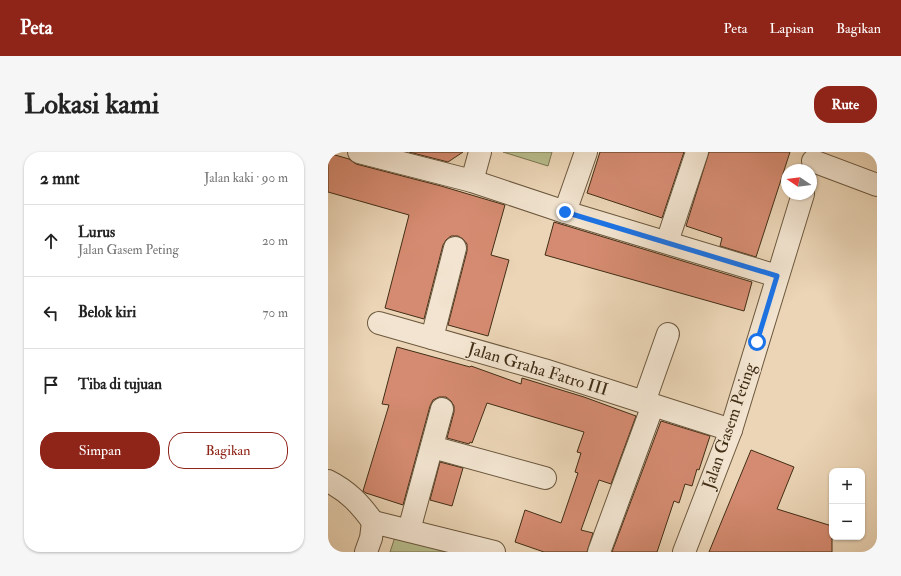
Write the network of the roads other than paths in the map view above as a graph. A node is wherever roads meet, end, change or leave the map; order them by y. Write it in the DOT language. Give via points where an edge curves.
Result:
graph roads {
  1 [pos="359,152"];
  2 [pos="480,152"];
  3 [pos="586,152"];
  4 [pos="697,152"];
  5 [pos="813,161"];
  6 [pos="472,181"];
  7 [pos="877,185"];
  8 [pos="801,200"];
  9 [pos="565,212"];
  10 [pos="667,242"];
  11 [pos="455,248"];
  12 [pos="777,276"];
  13 [pos="379,322"];
  14 [pos="668,334"];
  15 [pos="432,338"];
  16 [pos="649,403"];
  17 [pos="442,409"];
  18 [pos="731,430"];
  19 [pos="432,447"];
  20 [pos="545,478"];
  21 [pos="328,481"];
  22 [pos="373,522"];
  23 [pos="409,530"];
  24 [pos="366,552"];
  25 [pos="494,552"];
  26 [pos="599,552"];
  27 [pos="684,552"];
  1 -- 6 [label="street"];
  2 -- 6 [label="street"];
  3 -- 9 [label="street"];
  4 -- 10 [label="street"];
  5 -- 7 [label="street"];
  6 -- 9 [label="street"];
  8 -- 12 [label="street, Jalan Gasem Peting"];
  9 -- 10 [label="street"];
  10 -- 12 [label="street"];
  11 -- 15 [label="street"];
  12 -- 18 [label="street, Jalan Gasem Peting"];
  13 -- 15 [label="street, Jalan Graha Fatro III"];
  14 -- 16 [label="street"];
  15 -- 16 [label="street, Jalan Graha Fatro III"];
  16 -- 18 [label="street, Jalan Graha Fatro III"];
  16 -- 26 [label="street"];
  17 -- 19 [label="street"];
  18 -- 27 [label="street, Jalan Gasem Peting"];
  19 -- 20 [label="street"];
  19 -- 23 [label="street"];
  21 -- 22 [label="street" via="360,504"];
  22 -- 23 [label="street"];
  22 -- 24 [label="street"];
  23 -- 25 [label="street"];
}
